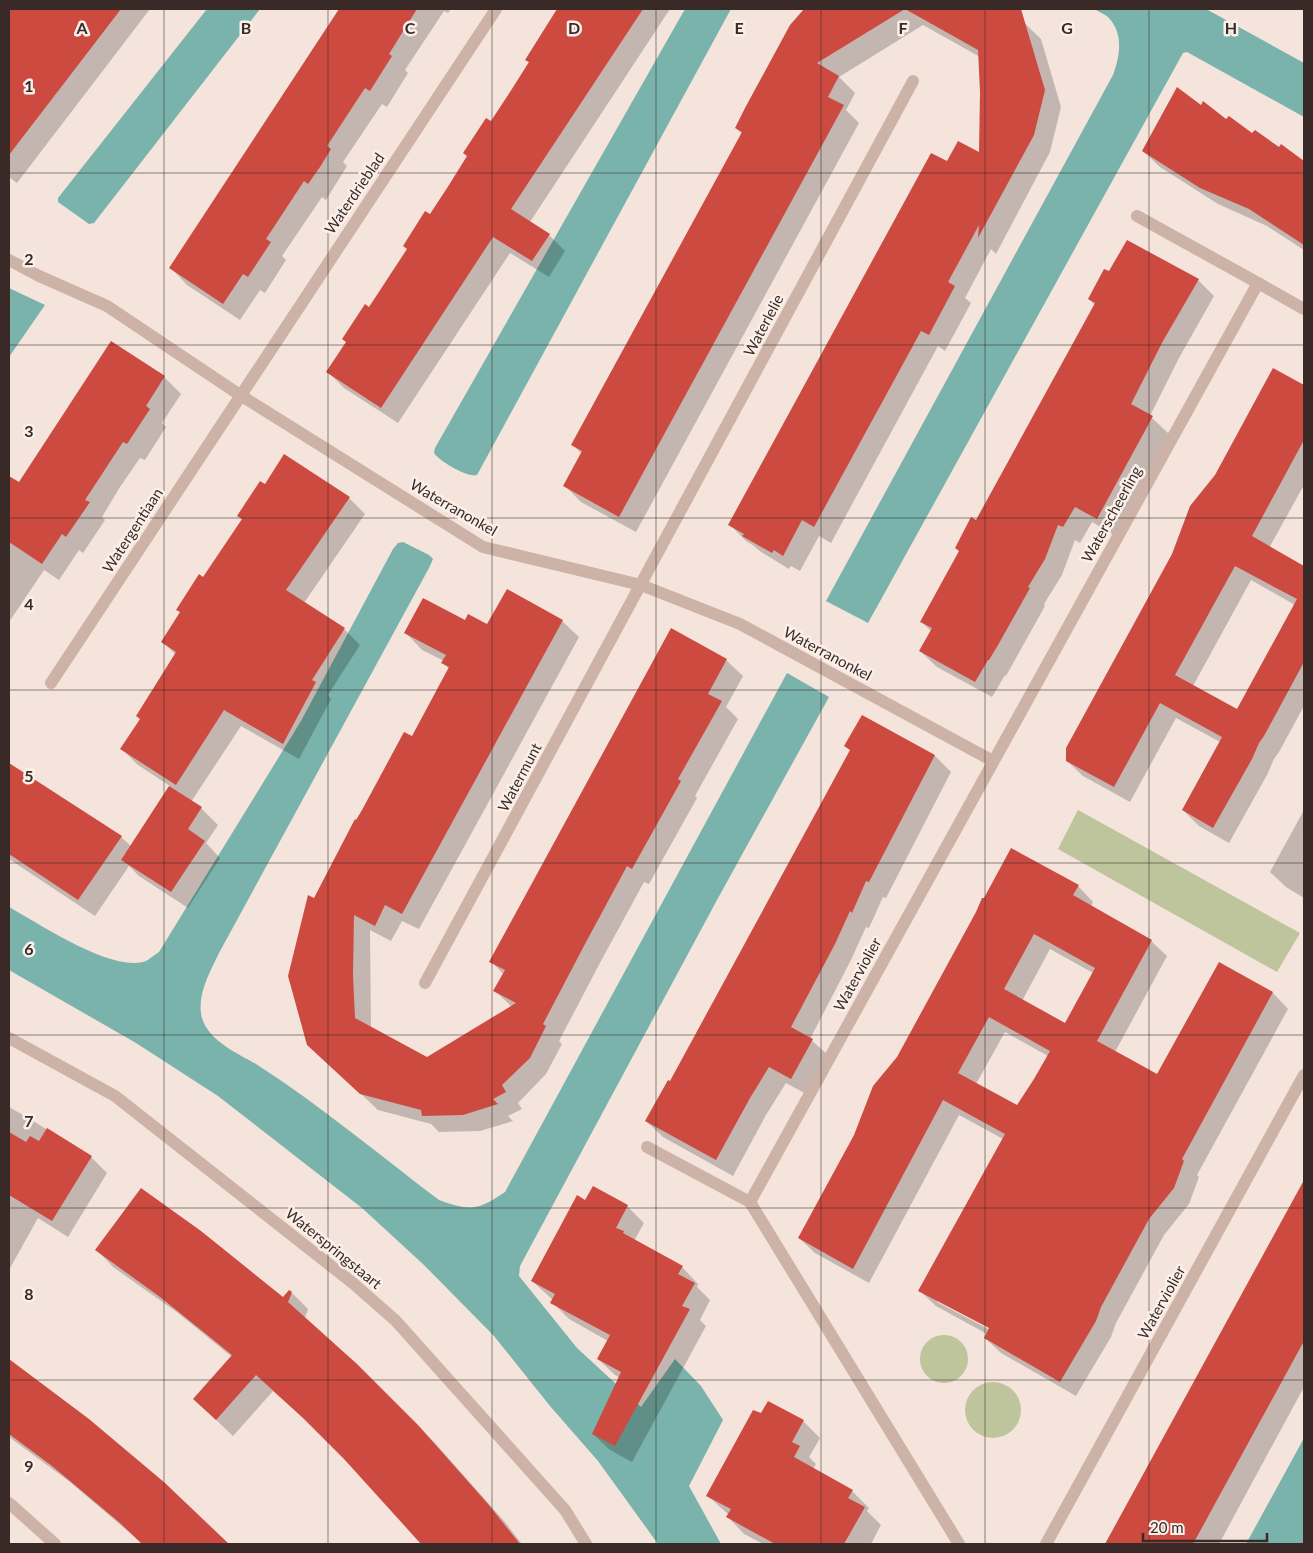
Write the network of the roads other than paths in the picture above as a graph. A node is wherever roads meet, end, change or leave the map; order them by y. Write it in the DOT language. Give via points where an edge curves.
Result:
graph roads {
  1 [pos="496,9"];
  2 [pos="914,80"];
  3 [pos="1137,216"];
  4 [pos="9,260"];
  5 [pos="1258,283"];
  6 [pos="1304,309"];
  7 [pos="240,395"];
  8 [pos="641,586"];
  9 [pos="51,683"];
  10 [pos="993,761"];
  11 [pos="425,983"];
  12 [pos="9,1038"];
  13 [pos="1304,1075"];
  14 [pos="647,1147"];
  15 [pos="750,1202"];
  16 [pos="9,1504"];
  17 [pos="55,1544"];
  18 [pos="586,1544"];
  19 [pos="959,1544"];
  20 [pos="1046,1544"];
  1 -- 7 [label="street, Waterdrieblad"];
  2 -- 8 [label="street, Waterlelie"];
  3 -- 5 [label="street"];
  4 -- 7 [label="street, Waterranonkel" via="108,306"];
  5 -- 6 [label="street"];
  5 -- 10 [label="street, Waterscheerling"];
  7 -- 8 [label="street, Waterranonkel" via="483,547"];
  7 -- 9 [label="street, Watergentiaan"];
  8 -- 10 [label="street, Waterranonkel" via="740,624"];
  8 -- 11 [label="street, Watermunt"];
  10 -- 15 [label="street, Waterviolier"];
  12 -- 18 [label="street, Waterspringstaart" via="115,1096 354,1284 396,1321 565,1510"];
  13 -- 20 [label="street, Waterviolier"];
  14 -- 15 [label="street"];
  15 -- 19 [label="street"];
  16 -- 17 [label="street"];
}
